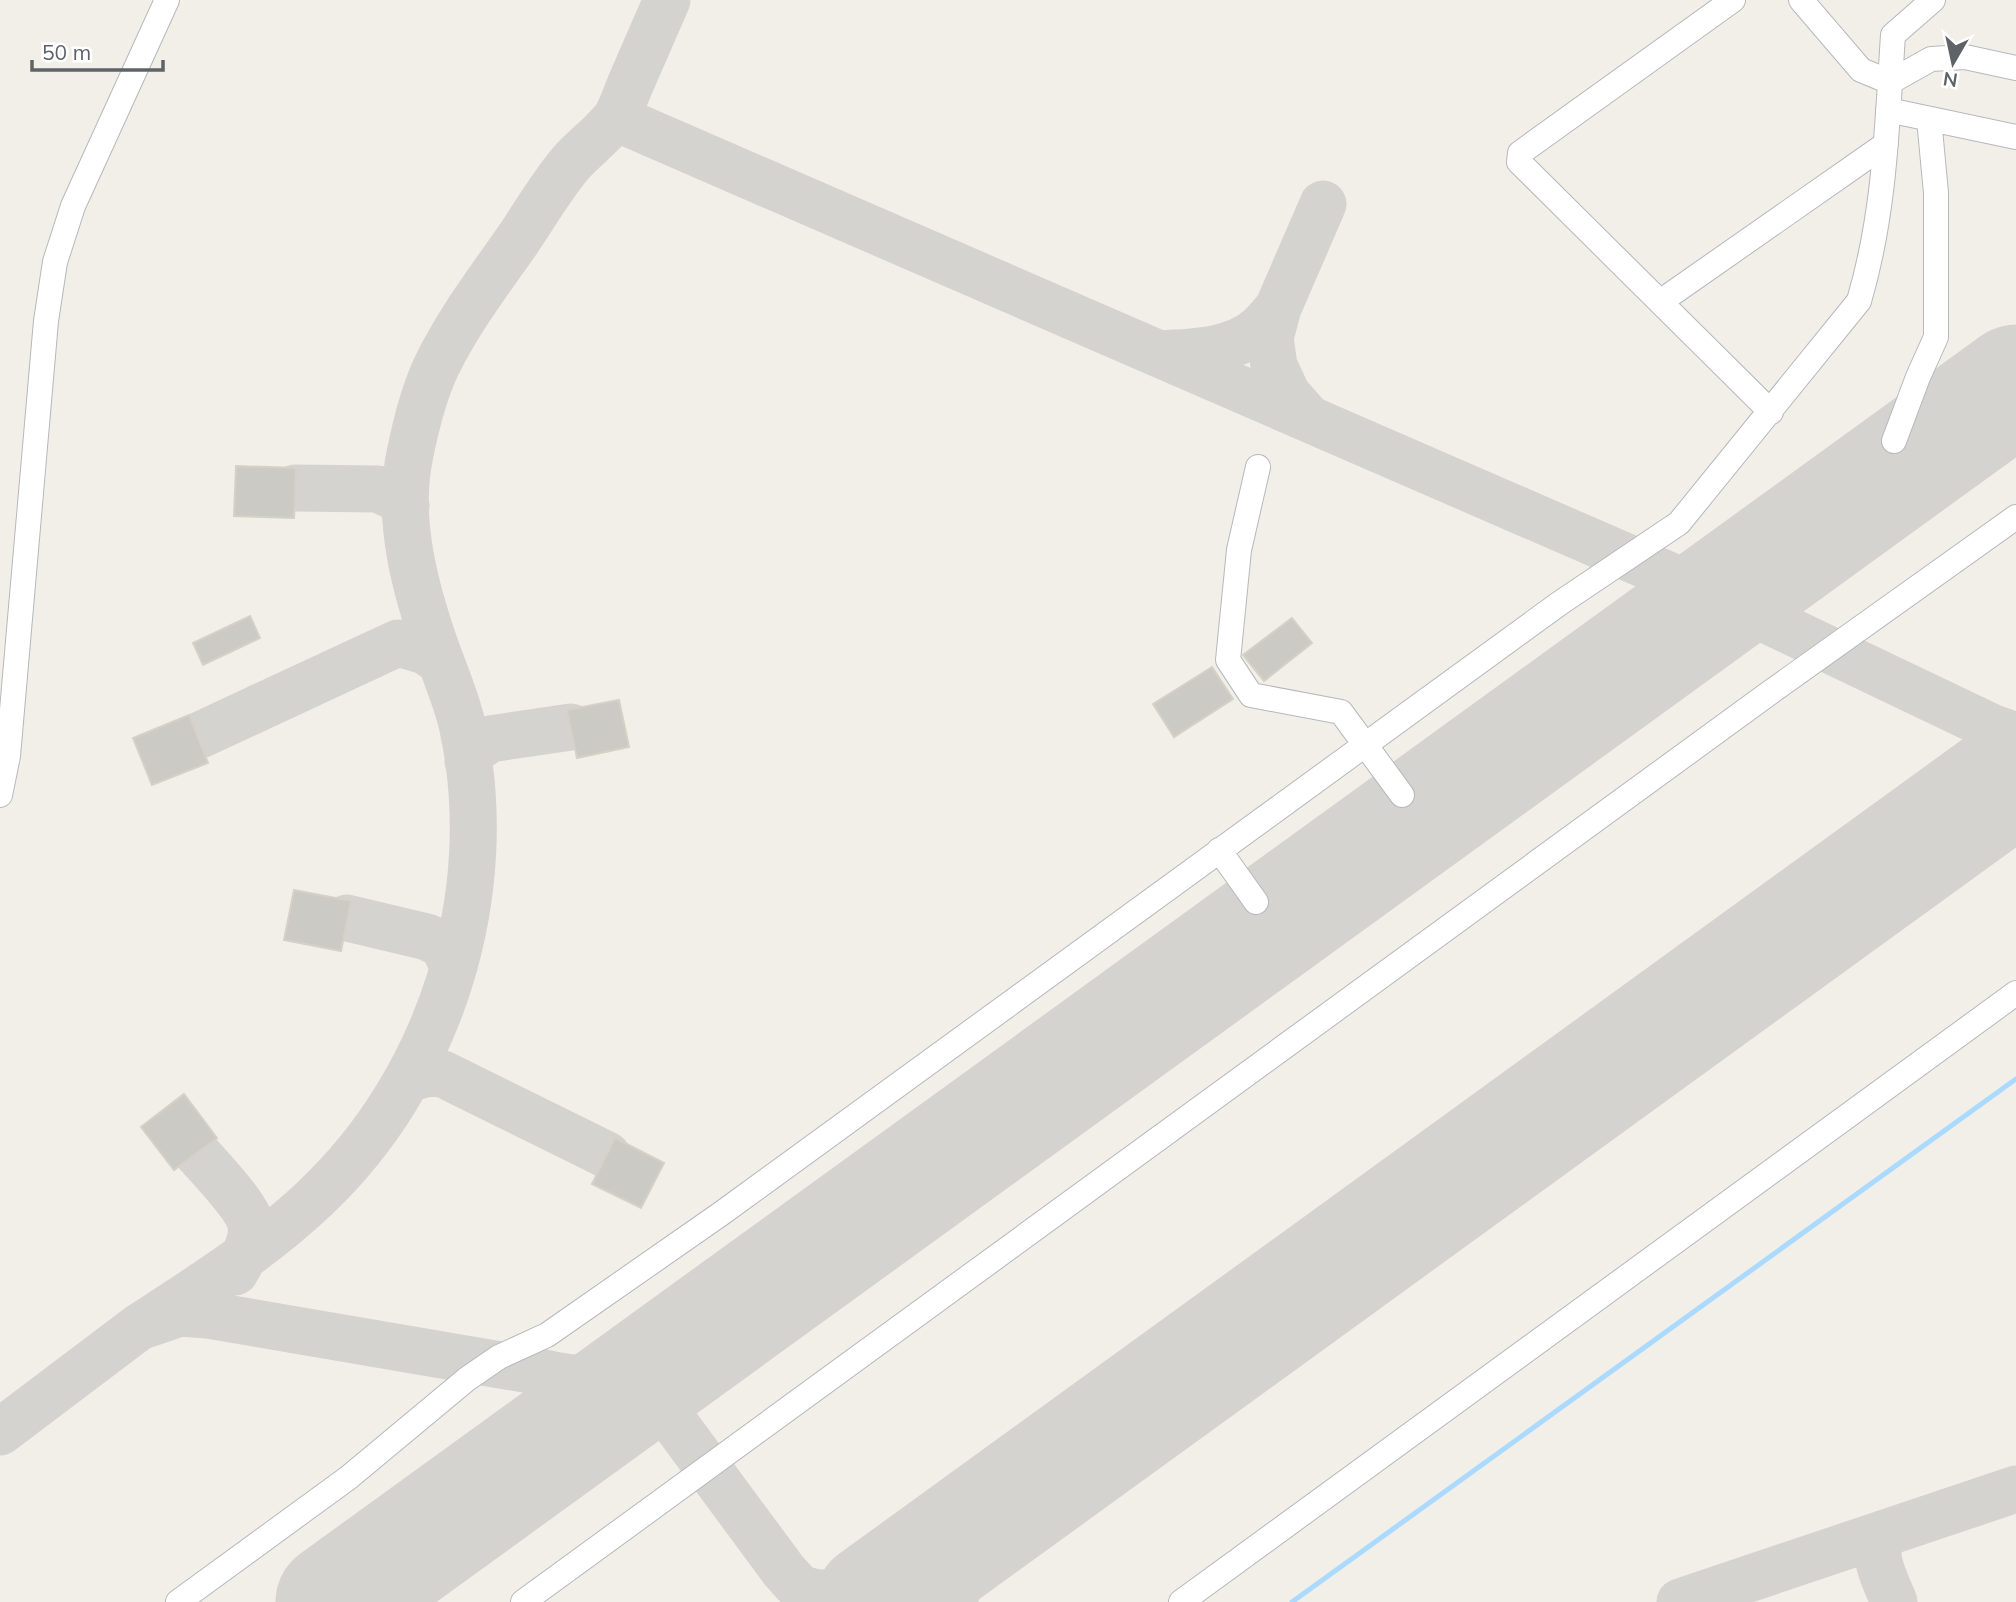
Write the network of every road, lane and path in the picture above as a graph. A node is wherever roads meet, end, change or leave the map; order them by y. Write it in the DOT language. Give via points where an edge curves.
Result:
graph roads {
  1 [pos="167,0"];
  2 [pos="1730,0"];
  3 [pos="1801,0"];
  4 [pos="1933,0"];
  5 [pos="2016,68"];
  6 [pos="1890,82"];
  7 [pos="1888,110"];
  8 [pos="1929,119"];
  9 [pos="2016,137"];
  10 [pos="1886,144"];
  11 [pos="1660,302"];
  12 [pos="1771,412"];
  13 [pos="1894,441"];
  14 [pos="1258,467"];
  15 [pos="2016,517"];
  16 [pos="1365,744"];
  17 [pos="0,795"];
  18 [pos="1402,795"];
  19 [pos="1219,850"];
  20 [pos="1256,902"];
  21 [pos="2016,993"];
  22 [pos="178,1602"];
  23 [pos="523,1602"];
  24 [pos="1181,1602"];
  1 -- 17 [label="lane" via="73,206 55,262 8,756"];
  2 -- 11 [label="lane" via="1520,153 1519,162"];
  3 -- 6 [label="lane" via="1861,70"];
  4 -- 6 [label="lane" via="1893,35"];
  5 -- 6 [label="lane" via="1965,57 1931,59"];
  6 -- 7 [label="lane"];
  7 -- 8 [label="lane"];
  7 -- 10 [label="lane"];
  8 -- 9 [label="lane"];
  8 -- 13 [label="lane" via="1936,193 1936,337"];
  10 -- 11 [label="lane"];
  10 -- 12 [label="lane" via="1871,261 1858,301"];
  11 -- 12 [label="lane"];
  12 -- 16 [label="lane" via="1679,523"];
  14 -- 16 [label="lane" via="1239,550 1228,660 1251,695 1341,712"];
  15 -- 23 [label="lane"];
  16 -- 18 [label="lane"];
  16 -- 19 [label="lane"];
  19 -- 20 [label="lane"];
  19 -- 22 [label="lane" via="722,1213 547,1335 499,1357 467,1379 348,1478"];
  21 -- 24 [label="lane"];
}
